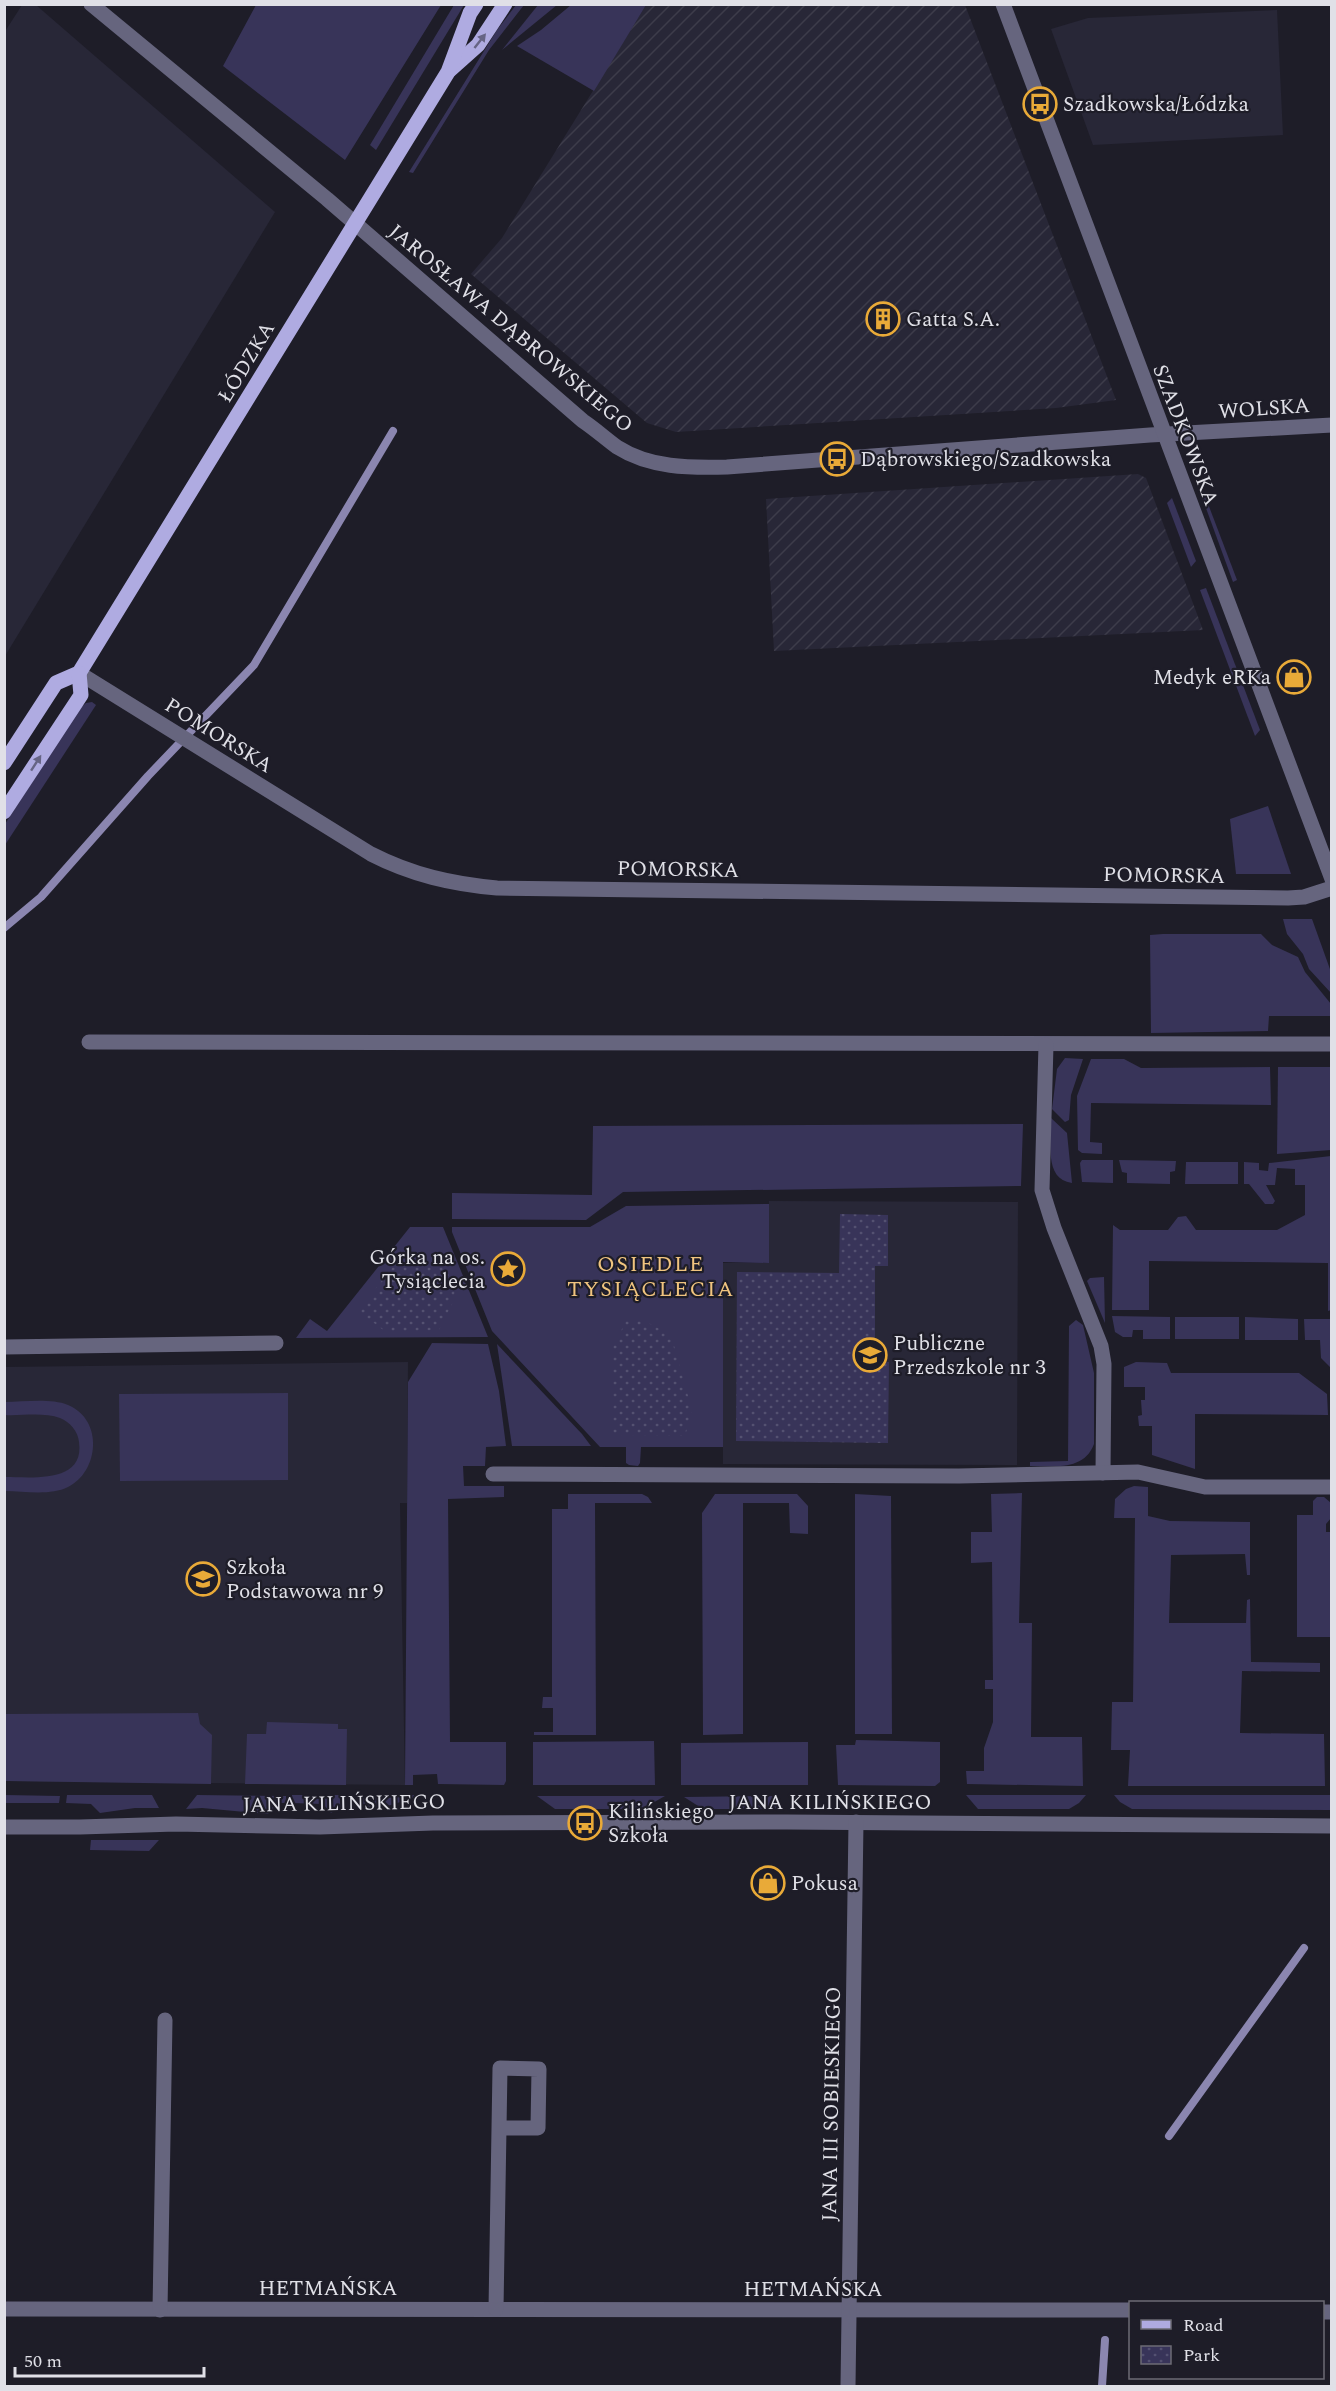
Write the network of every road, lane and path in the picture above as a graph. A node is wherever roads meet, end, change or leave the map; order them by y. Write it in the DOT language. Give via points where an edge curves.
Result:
graph roads {
  1 [pos="91,4"];
  2 [pos="476,4"];
  3 [pos="505,4"];
  4 [pos="1003,4"];
  5 [pos="448,72"];
  6 [pos="355,224"];
  7 [pos="1332,425"];
  8 [pos="1164,435"];
  9 [pos="79,673"];
  10 [pos="4,764"];
  11 [pos="4,812"];
  12 [pos="1332,879"];
  13 [pos="1332,888"];
  14 [pos="89,1042"];
  15 [pos="1332,1044"];
  16 [pos="1046,1045"];
  17 [pos="276,1343"];
  18 [pos="4,1347"];
  19 [pos="1103,1473"];
  20 [pos="493,1474"];
  21 [pos="1332,1487"];
  22 [pos="856,1822"];
  23 [pos="1332,1826"];
  24 [pos="4,1827"];
  25 [pos="165,2020"];
  26 [pos="499,2128"];
  27 [pos="4,2309"];
  28 [pos="496,2309"];
  29 [pos="160,2310"];
  30 [pos="850,2310"];
  31 [pos="1129,2310"];
  32 [pos="848,2386"];
  1 -- 6 [label="street, JAROSŁAWA DĄBROWSKIEGO"];
  2 -- 5 [label="main road, ŁÓDZKA"];
  5 -- 3 [label="main road, ŁÓDZKA, one-way" via="478,45"];
  4 -- 8 [label="street, SZADKOWSKA"];
  5 -- 6 [label="main road, ŁÓDZKA"];
  6 -- 8 [label="street, JAROSŁAWA DĄBROWSKIEGO" via="584,421 619,448 651,462 680,467 727,467"];
  6 -- 9 [label="main road, ŁÓDZKA"];
  7 -- 8 [label="street, WOLSKA"];
  8 -- 12 [label="street, SZADKOWSKA"];
  9 -- 10 [label="main road, ŁÓDZKA" via="56,683"];
  11 -- 9 [label="main road, ŁÓDZKA, one-way" via="81,695"];
  9 -- 13 [label="street, POMORSKA" via="380,859 431,878 466,885 1288,897 1304,897"];
  14 -- 16 [label="street"];
  15 -- 16 [label="street"];
  16 -- 19 [label="street" via="1042,1190 1101,1346"];
  17 -- 18 [label="street"];
  19 -- 20 [label="street"];
  19 -- 21 [label="street" via="1138,1472 1205,1487"];
  22 -- 23 [label="street, JANA KILIŃSKIEGO"];
  22 -- 24 [label="street, JANA KILIŃSKIEGO"];
  22 -- 30 [label="street, JANA III SOBIESKIEGO"];
  25 -- 29 [label="street"];
  26 -- 26 [label="street" via="500,2068 539,2069 538,2128"];
  26 -- 28 [label="street"];
  27 -- 29 [label="street, HETMAŃSKA"];
  28 -- 29 [label="street, HETMAŃSKA"];
  28 -- 30 [label="street, HETMAŃSKA"];
  30 -- 31 [label="street, HETMAŃSKA"];
  30 -- 32 [label="street, JANA III SOBIESKIEGO"];
}
